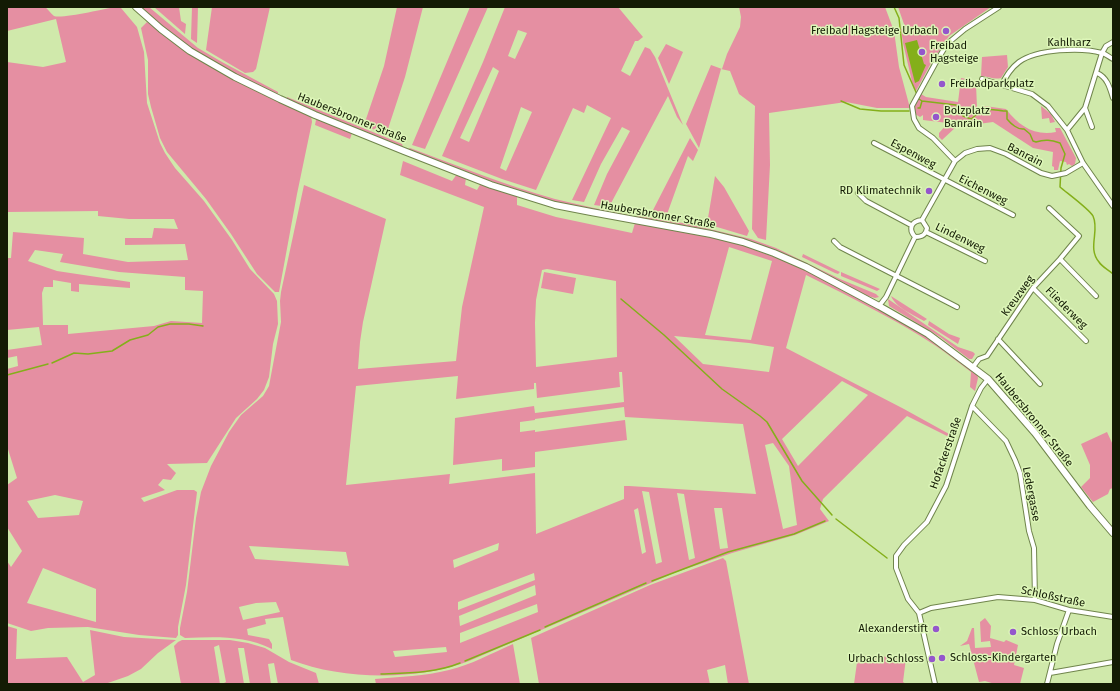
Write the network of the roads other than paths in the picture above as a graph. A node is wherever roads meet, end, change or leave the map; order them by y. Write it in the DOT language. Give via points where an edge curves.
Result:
graph roads {
  1 [pos="136,7"];
  2 [pos="999,7"];
  3 [pos="1113,42"];
  4 [pos="1102,53"];
  5 [pos="1113,59"];
  6 [pos="1097,73"];
  7 [pos="982,78"];
  8 [pos="1002,84"];
  9 [pos="1113,98"];
  10 [pos="1085,108"];
  11 [pos="1092,127"];
  12 [pos="1067,130"];
  13 [pos="874,143"];
  14 [pos="955,161"];
  15 [pos="1083,163"];
  16 [pos="944,180"];
  17 [pos="858,193"];
  18 [pos="1113,206"];
  19 [pos="1049,208"];
  20 [pos="1013,215"];
  21 [pos="922,220"];
  22 [pos="911,225"];
  23 [pos="926,232"];
  24 [pos="915,237"];
  25 [pos="834,241"];
  26 [pos="1060,259"];
  27 [pos="985,261"];
  28 [pos="896,276"];
  29 [pos="1033,288"];
  30 [pos="1096,296"];
  31 [pos="879,306"];
  32 [pos="957,307"];
  33 [pos="998,339"];
  34 [pos="1086,341"];
  35 [pos="973,367"];
  36 [pos="988,379"];
  37 [pos="1040,384"];
  38 [pos="972,406"];
  39 [pos="1113,533"];
  40 [pos="1035,600"];
  41 [pos="1069,610"];
  42 [pos="919,613"];
  43 [pos="1113,617"];
  44 [pos="1113,662"];
  45 [pos="1050,672"];
  46 [pos="935,684"];
  47 [pos="1047,684"];
  1 -- 31 [label="street, Haubersbronner Straße" via="190,51 235,77 315,115 404,151 491,185 555,205 743,242 806,267"];
  2 -- 14 [label="street" via="952,39 912,106 914,120 919,128"];
  3 -- 4 [label="street, Kahlharz" via="1106,46"];
  4 -- 5 [label="street, Kahlharz"];
  4 -- 6 [label="street, Kahlharz"];
  4 -- 8 [label="street, Kahlharz" via="1060,50 1033,55 1008,71"];
  6 -- 9 [label="street" via="1109,85"];
  6 -- 10 [label="street, Kahlharz"];
  7 -- 8 [label="street"];
  8 -- 12 [label="street" via="1032,94 1048,106"];
  10 -- 11 [label="street"];
  10 -- 12 [label="street, Kahlharz"];
  12 -- 15 [label="street"];
  13 -- 16 [label="street, Espenweg"];
  14 -- 15 [label="street, Banrain" via="965,153 990,148 1041,173 1066,173"];
  14 -- 16 [label="street, Banrain"];
  15 -- 18 [label="street"];
  16 -- 20 [label="street, Eichenweg"];
  16 -- 21 [label="street, Banrain"];
  17 -- 22 [label="street" via="866,201"];
  19 -- 26 [label="street, Kreuzweg" via="1078,236"];
  21 -- 22 [label="street"];
  21 -- 23 [label="street" via="927,228"];
  22 -- 24 [label="street"];
  23 -- 24 [label="street"];
  23 -- 27 [label="street, Lindenweg"];
  24 -- 28 [label="street"];
  25 -- 28 [label="street" via="840,247"];
  26 -- 29 [label="street, Kreuzweg"];
  26 -- 30 [label="street"];
  28 -- 31 [label="street"];
  28 -- 32 [label="street"];
  29 -- 33 [label="street, Kreuzweg"];
  29 -- 34 [label="street, Fliederweg"];
  31 -- 35 [label="street, Haubersbronner Straße" via="928,334"];
  33 -- 35 [label="street, Kreuzweg" via="986,356 979,358"];
  33 -- 37 [label="street"];
  35 -- 36 [label="street, Haubersbronner Straße"];
  36 -- 38 [label="street, Hofackerstraße"];
  36 -- 39 [label="street, Haubersbronner Straße" via="1035,433"];
  38 -- 40 [label="street, Ledergasse" via="1006,441 1020,473 1034,548"];
  38 -- 42 [label="street, Hofackerstraße" via="946,486 927,522 896,556 896,568 908,599"];
  40 -- 41 [label="street, Schloßstraße"];
  40 -- 42 [label="street, Schloßstraße" via="998,597 931,608"];
  41 -- 43 [label="street, Schloßstraße"];
  41 -- 45 [label="street"];
  42 -- 46 [label="street, Hofackerstraße"];
  44 -- 45 [label="street"];
  45 -- 47 [label="street"];
}
